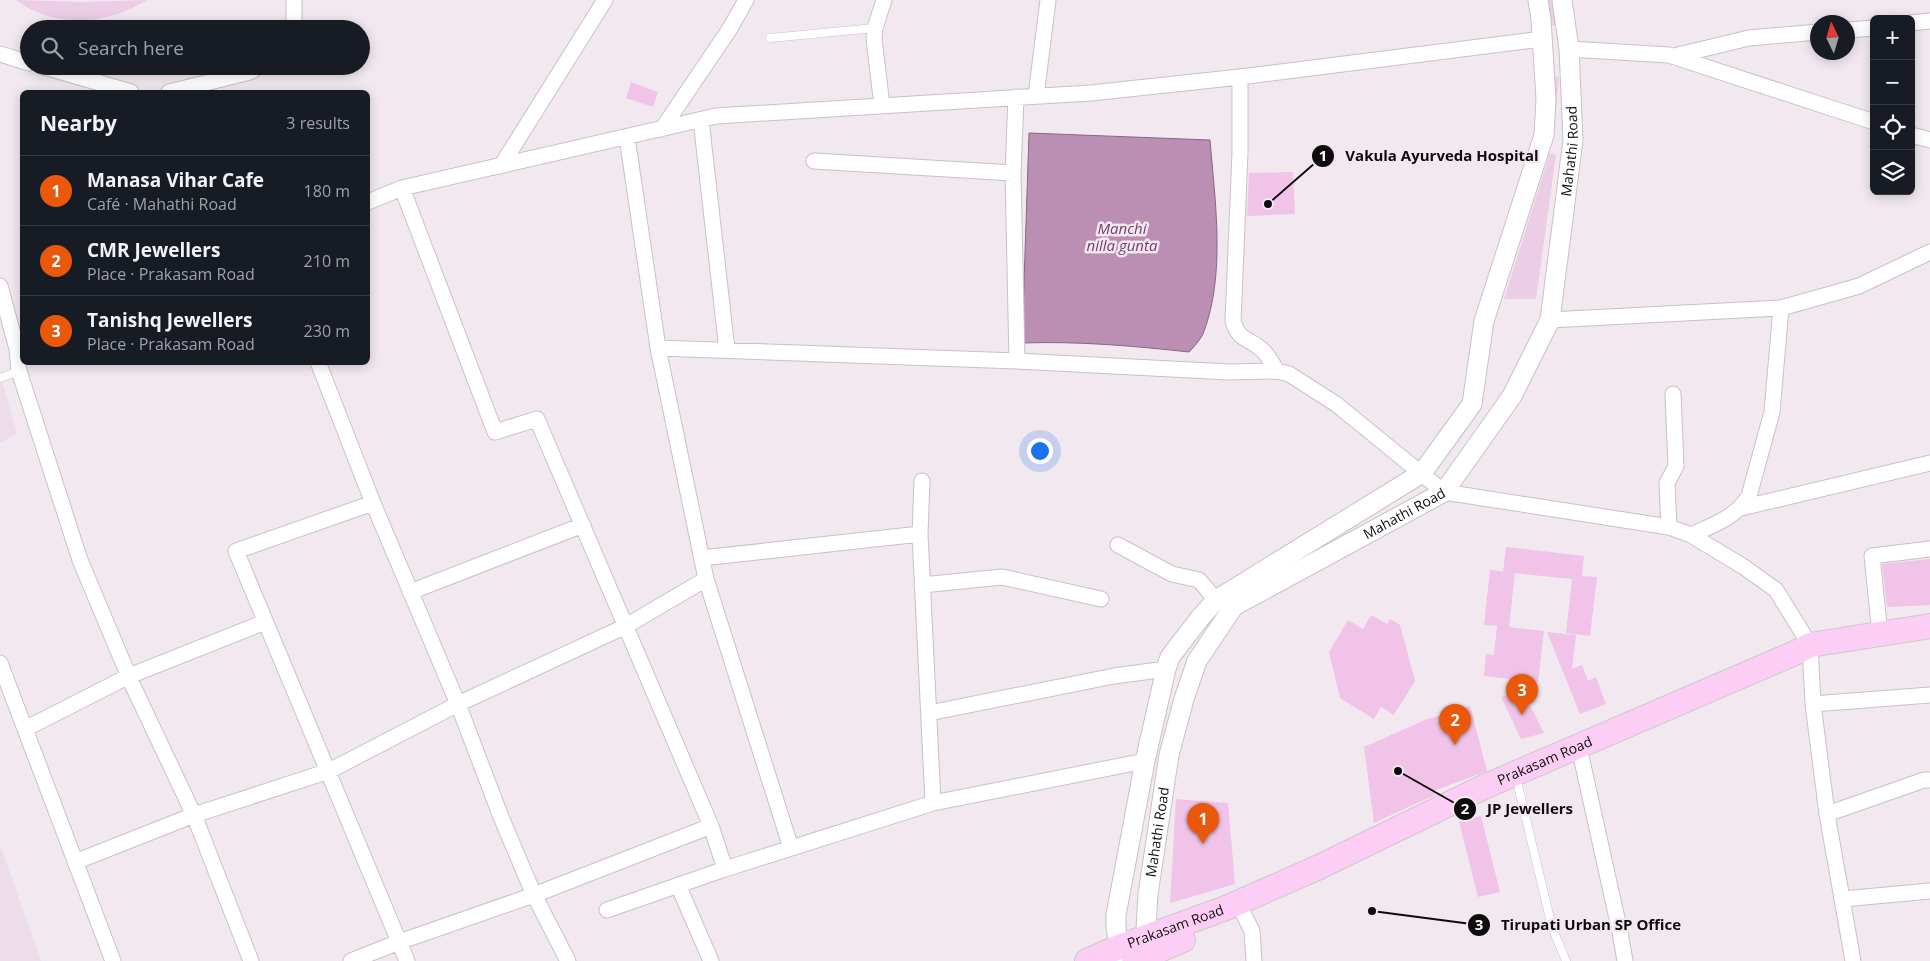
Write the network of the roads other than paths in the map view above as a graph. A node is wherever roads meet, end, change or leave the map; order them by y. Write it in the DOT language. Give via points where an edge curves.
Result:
graph roads {
  1 [pos="294,0"];
  2 [pos="604,0"];
  3 [pos="746,0"];
  4 [pos="884,0"];
  5 [pos="1048,0"];
  6 [pos="1538,0"];
  7 [pos="1562,0"];
  8 [pos="294,20"];
  9 [pos="1930,21"];
  10 [pos="1915,23"];
  11 [pos="875,28"];
  12 [pos="1870,28"];
  13 [pos="1855,29"];
  14 [pos="1810,33"];
  15 [pos="770,38"];
  16 [pos="1542,39"];
  17 [pos="1569,49"];
  18 [pos="0,54"];
  19 [pos="1674,56"];
  20 [pos="20,60"];
  21 [pos="72,75"];
  22 [pos="238,75"];
  23 [pos="1240,77"];
  24 [pos="124,90"];
  25 [pos="176,90"];
  26 [pos="1036,96"];
  27 [pos="1016,98"];
  28 [pos="882,106"];
  29 [pos="701,120"];
  30 [pos="1870,121"];
  31 [pos="662,130"];
  32 [pos="627,136"];
  33 [pos="1915,136"];
  34 [pos="1930,140"];
  35 [pos="814,160"];
  36 [pos="501,166"];
  37 [pos="1013,173"];
  38 [pos="402,188"];
  39 [pos="370,201"];
  40 [pos="1930,252"];
  41 [pos="0,286"];
  42 [pos="1782,308"];
  43 [pos="1550,320"];
  44 [pos="20,348"];
  45 [pos="658,348"];
  46 [pos="727,350"];
  47 [pos="1017,361"];
  48 [pos="319,365"];
  49 [pos="19,371"];
  50 [pos="1277,371"];
  51 [pos="0,378"];
  52 [pos="1673,394"];
  53 [pos="1930,462"];
  54 [pos="1422,472"];
  55 [pos="922,481"];
  56 [pos="1444,492"];
  57 [pos="373,503"];
  58 [pos="1741,508"];
  59 [pos="583,525"];
  60 [pos="1670,527"];
  61 [pos="920,534"];
  62 [pos="1691,535"];
  63 [pos="1118,545"];
  64 [pos="1930,549"];
  65 [pos="702,558"];
  66 [pos="706,579"];
  67 [pos="922,585"];
  68 [pos="410,592"];
  69 [pos="1102,599"];
  70 [pos="1216,600"];
  71 [pos="265,622"];
  72 [pos="626,626"];
  73 [pos="1930,626"];
  74 [pos="1880,634"];
  75 [pos="1930,641"];
  76 [pos="1810,651"];
  77 [pos="0,663"];
  78 [pos="1166,669"];
  79 [pos="129,676"];
  80 [pos="1930,695"];
  81 [pos="458,704"];
  82 [pos="1813,704"];
  83 [pos="929,713"];
  84 [pos="25,729"];
  85 [pos="1581,756"];
  86 [pos="1145,761"];
  87 [pos="329,771"];
  88 [pos="1516,780"];
  89 [pos="1930,780"];
  90 [pos="933,803"];
  91 [pos="1827,814"];
  92 [pos="194,815"];
  93 [pos="711,826"];
  94 [pos="790,848"];
  95 [pos="75,862"];
  96 [pos="725,869"];
  97 [pos="678,885"];
  98 [pos="1930,891"];
  99 [pos="534,894"];
  100 [pos="1843,898"];
  101 [pos="607,910"];
  102 [pos="1243,913"];
  103 [pos="399,942"];
  104 [pos="1135,952"];
  105 [pos="113,961"];
  106 [pos="251,961"];
  107 [pos="351,961"];
  108 [pos="407,961"];
  109 [pos="568,961"];
  110 [pos="711,961"];
  111 [pos="1087,961"];
  112 [pos="1254,961"];
  113 [pos="1566,961"];
  114 [pos="1625,961"];
  115 [pos="1853,961"];
  1 -- 8 [label="street"];
  2 -- 36 [label="street"];
  3 -- 31 [label="street"];
  4 -- 11 [label="street"];
  5 -- 26 [label="street"];
  6 -- 16 [label="street, Mahathi Road"];
  7 -- 17 [label="street, Mahathi Road"];
  9 -- 10 [label="street"];
  11 -- 15 [label="lane"];
  11 -- 28 [label="street"];
  12 -- 13 [label="street"];
  14 -- 19 [label="street" via="1749,38"];
  16 -- 23 [label="street"];
  16 -- 54 [label="street, Mahathi Road" via="1546,99 1544,135 1484,321 1472,404"];
  17 -- 19 [label="street"];
  17 -- 43 [label="street, Mahathi Road" via="1573,140"];
  18 -- 20 [label="street"];
  19 -- 30 [label="street"];
  21 -- 24 [label="street"];
  22 -- 25 [label="street"];
  23 -- 26 [label="street"];
  23 -- 50 [label="street" via="1233,321 1239,335 1260,348"];
  26 -- 27 [label="street"];
  27 -- 28 [label="street"];
  27 -- 37 [label="street"];
  28 -- 29 [label="street" via="716,116"];
  29 -- 31 [label="street"];
  29 -- 46 [label="street"];
  31 -- 32 [label="street"];
  32 -- 36 [label="street"];
  32 -- 45 [label="street"];
  33 -- 34 [label="street"];
  35 -- 37 [label="street"];
  36 -- 38 [label="street"];
  37 -- 47 [label="street"];
  38 -- 39 [label="street"];
  38 -- 59 [label="street" via="495,432 537,419"];
  40 -- 42 [label="street" via="1859,286"];
  41 -- 44 [label="street"];
  42 -- 43 [label="street"];
  42 -- 58 [label="street" via="1772,412 1748,496"];
  43 -- 56 [label="street, Mahathi Road" via="1512,396"];
  44 -- 49 [label="street"];
  45 -- 46 [label="street"];
  45 -- 65 [label="street"];
  46 -- 47 [label="street"];
  47 -- 50 [label="street" via="1229,372"];
  48 -- 57 [label="street"];
  49 -- 51 [label="lane"];
  49 -- 79 [label="street" via="80,560"];
  50 -- 54 [label="street" via="1289,374 1336,404"];
  52 -- 60 [label="street" via="1676,466 1667,483"];
  53 -- 58 [label="street"];
  54 -- 56 [label="street"];
  54 -- 70 [label="street, Mahathi Road"];
  55 -- 61 [label="street"];
  56 -- 60 [label="street"];
  56 -- 104 [label="street, Mahathi Road" via="1234,606 1197,661 1169,755 1148,894 1146,929"];
  57 -- 68 [label="street"];
  57 -- 71 [label="street" via="236,551"];
  58 -- 62 [label="street"];
  59 -- 68 [label="street"];
  59 -- 72 [label="street"];
  60 -- 62 [label="street"];
  61 -- 65 [label="street"];
  61 -- 67 [label="street"];
  62 -- 76 [label="street" via="1776,590"];
  63 -- 70 [label="street" via="1172,574 1199,580"];
  64 -- 74 [label="street" via="1872,556"];
  65 -- 66 [label="street"];
  66 -- 72 [label="street"];
  66 -- 94 [label="street"];
  67 -- 69 [label="street" via="1002,577"];
  67 -- 83 [label="street"];
  68 -- 81 [label="street"];
  70 -- 78 [label="street, Mahathi Road" via="1170,657"];
  71 -- 79 [label="street"];
  71 -- 87 [label="street"];
  72 -- 81 [label="street"];
  72 -- 93 [label="street"];
  73 -- 74 [label="main road, Prakasam Road"];
  74 -- 76 [label="main road, Prakasam Road"];
  75 -- 76 [label="main road, Prakasam Road"];
  76 -- 82 [label="street"];
  76 -- 85 [label="main road, Prakasam Road"];
  76 -- 88 [label="main road, Prakasam Road" via="1795,652"];
  77 -- 84 [label="street"];
  78 -- 83 [label="street" via="1114,676"];
  78 -- 86 [label="street, Mahathi Road"];
  79 -- 84 [label="street"];
  79 -- 92 [label="street"];
  80 -- 82 [label="street"];
  81 -- 87 [label="street"];
  81 -- 99 [label="street"];
  82 -- 91 [label="street"];
  83 -- 90 [label="street"];
  84 -- 95 [label="street"];
  85 -- 88 [label="main road, Prakasam Road"];
  85 -- 114 [label="street"];
  86 -- 90 [label="street"];
  86 -- 104 [label="street, Mahathi Road" via="1116,915 1116,929"];
  87 -- 92 [label="street"];
  87 -- 103 [label="street"];
  88 -- 102 [label="main road, Prakasam Road" via="1352,866"];
  88 -- 104 [label="main road, Prakasam Road" via="1226,908"];
  88 -- 113 [label="lane" via="1552,927"];
  89 -- 91 [label="street"];
  90 -- 94 [label="street"];
  91 -- 100 [label="street"];
  92 -- 95 [label="street"];
  92 -- 106 [label="street"];
  93 -- 96 [label="street"];
  93 -- 99 [label="street"];
  94 -- 96 [label="street"];
  95 -- 105 [label="street"];
  96 -- 97 [label="street"];
  97 -- 101 [label="street"];
  97 -- 110 [label="street"];
  98 -- 100 [label="street"];
  99 -- 103 [label="street"];
  99 -- 109 [label="street"];
  100 -- 115 [label="street"];
  102 -- 104 [label="main road, Prakasam Road"];
  102 -- 112 [label="street" via="1252,931"];
  103 -- 107 [label="street"];
  103 -- 108 [label="street"];
  104 -- 111 [label="main road, Prakasam Road"];
}
